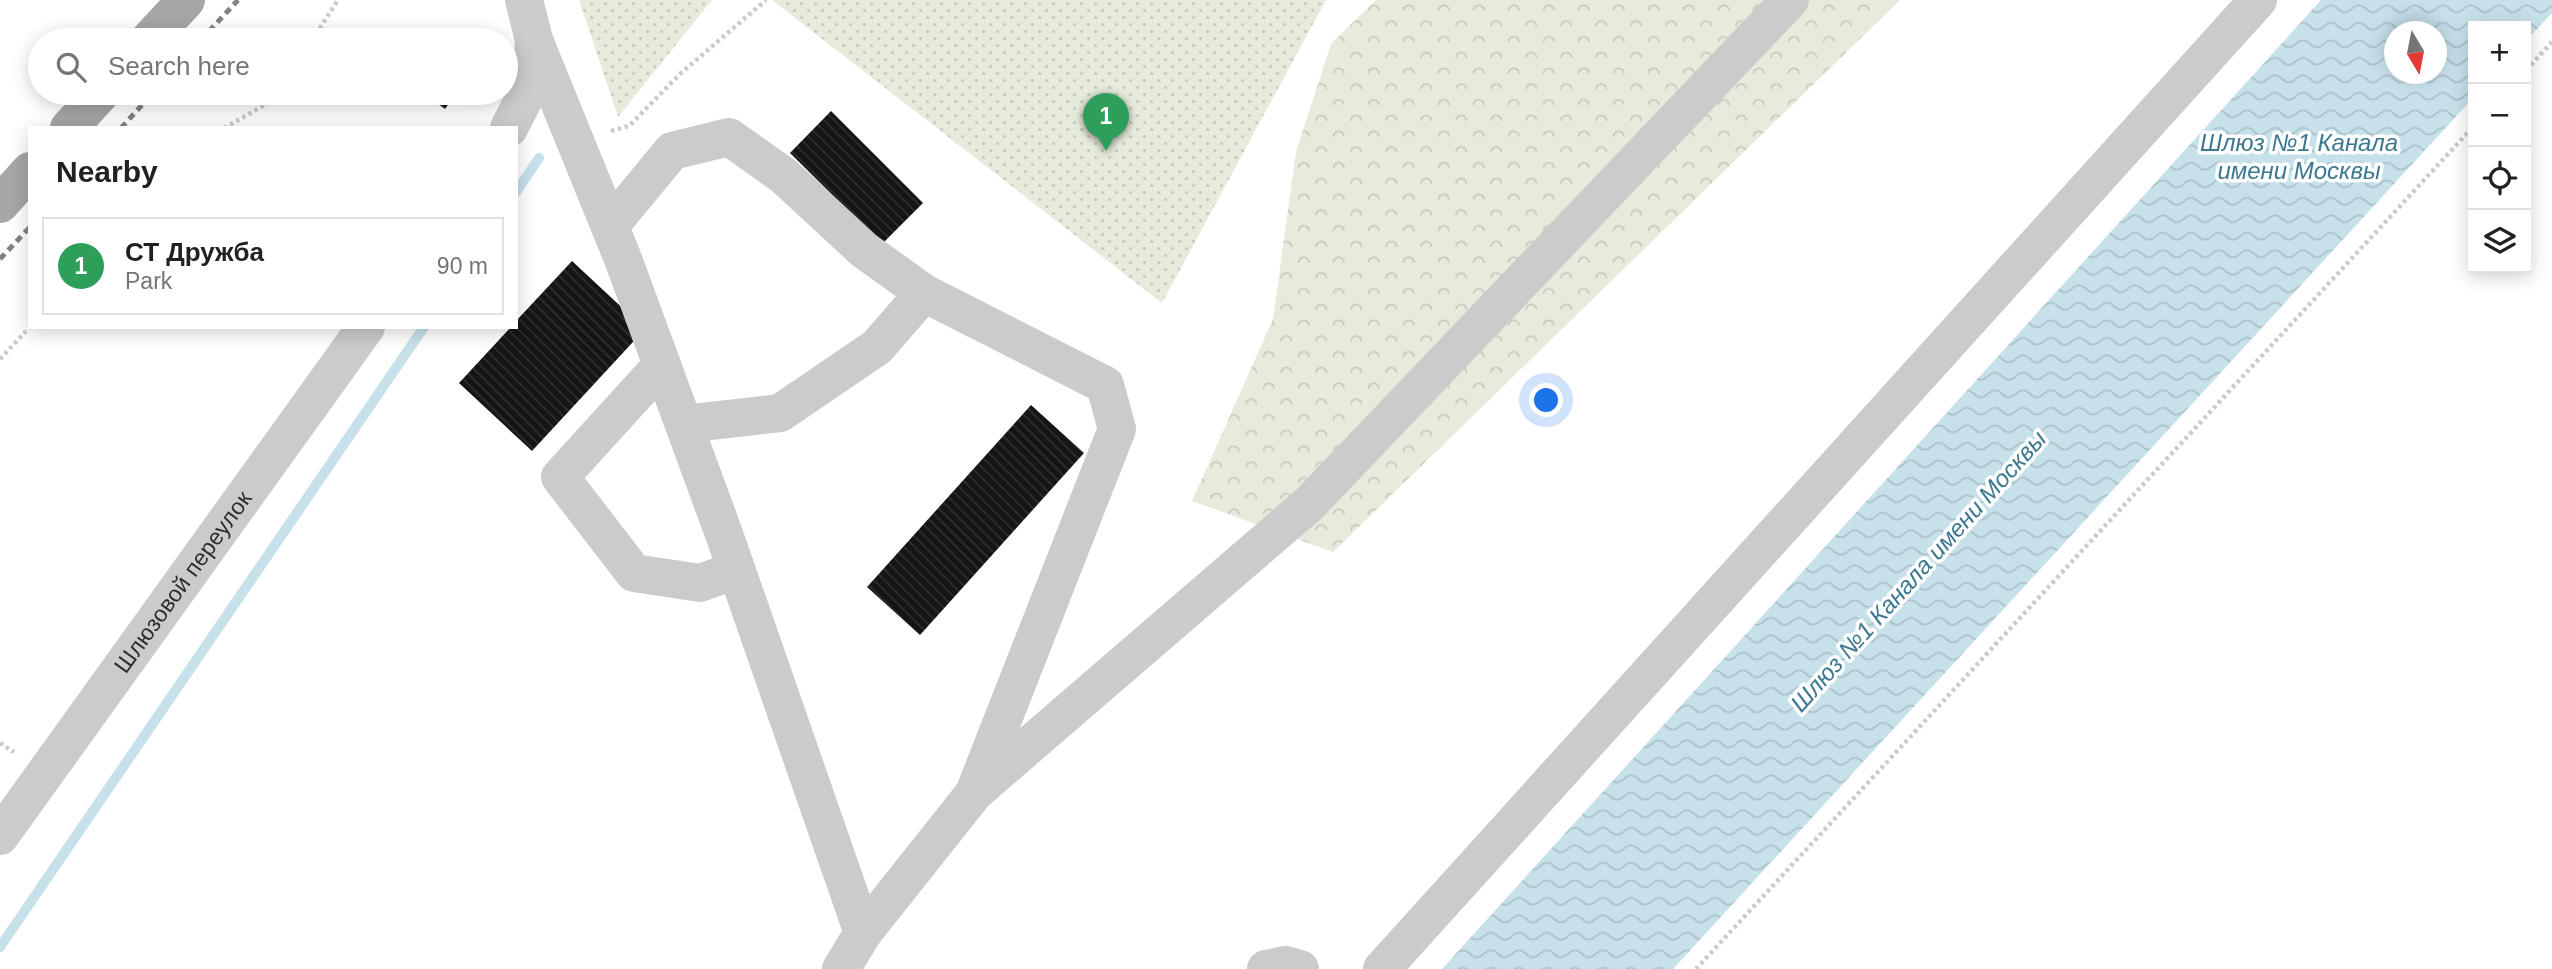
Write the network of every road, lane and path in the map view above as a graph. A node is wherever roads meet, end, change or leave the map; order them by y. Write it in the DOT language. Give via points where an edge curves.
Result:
graph roads {
  1 [pos="186,0"];
  2 [pos="338,0"];
  3 [pos="524,0"];
  4 [pos="766,0"];
  5 [pos="1790,0"];
  6 [pos="2258,0"];
  7 [pos="160,28"];
  8 [pos="320,28"];
  9 [pos="534,40"];
  10 [pos="2552,42"];
  11 [pos="2531,65"];
  12 [pos="90,105"];
  13 [pos="265,105"];
  14 [pos="71,126"];
  15 [pos="228,126"];
  16 [pos="510,126"];
  17 [pos="2468,132"];
  18 [pos="576,142"];
  19 [pos="28,173"];
  20 [pos="0,204"];
  21 [pos="610,226"];
  22 [pos="925,293"];
  23 [pos="28,329"];
  24 [pos="365,329"];
  25 [pos="0,359"];
  26 [pos="662,365"];
  27 [pos="684,425"];
  28 [pos="736,570"];
  29 [pos="975,792"];
  30 [pos="0,836"];
  31 [pos="863,933"];
  32 [pos="841,969"];
  33 [pos="1266,969"];
  34 [pos="1300,969"];
  35 [pos="1382,969"];
  36 [pos="1696,969"];
  1 -- 7 [label="main road"];
  2 -- 8 [label="path"];
  3 -- 9 [label="street"];
  4 -- 18 [label="path" via="628,126"];
  5 -- 29 [label="street" via="1309,504"];
  6 -- 35 [label="street"];
  9 -- 16 [label="street" via="531,85"];
  9 -- 18 [label="street"];
  10 -- 11 [label="path"];
  12 -- 14 [label="main road"];
  13 -- 15 [label="path"];
  17 -- 36 [label="path"];
  18 -- 21 [label="street"];
  19 -- 20 [label="main road"];
  21 -- 22 [label="street" via="672,151 729,137 784,176 864,250"];
  21 -- 26 [label="street"];
  22 -- 27 [label="street" via="877,347 779,413"];
  22 -- 29 [label="street" via="1105,385 1117,429"];
  23 -- 25 [label="path"];
  24 -- 30 [label="street, Шлюзовой переулок"];
  26 -- 27 [label="street"];
  26 -- 28 [label="street" via="560,477 634,573 700,583"];
  27 -- 28 [label="street"];
  28 -- 31 [label="street"];
  29 -- 31 [label="street"];
  31 -- 32 [label="street"];
  33 -- 34 [label="street" via="1286,965"];
}
